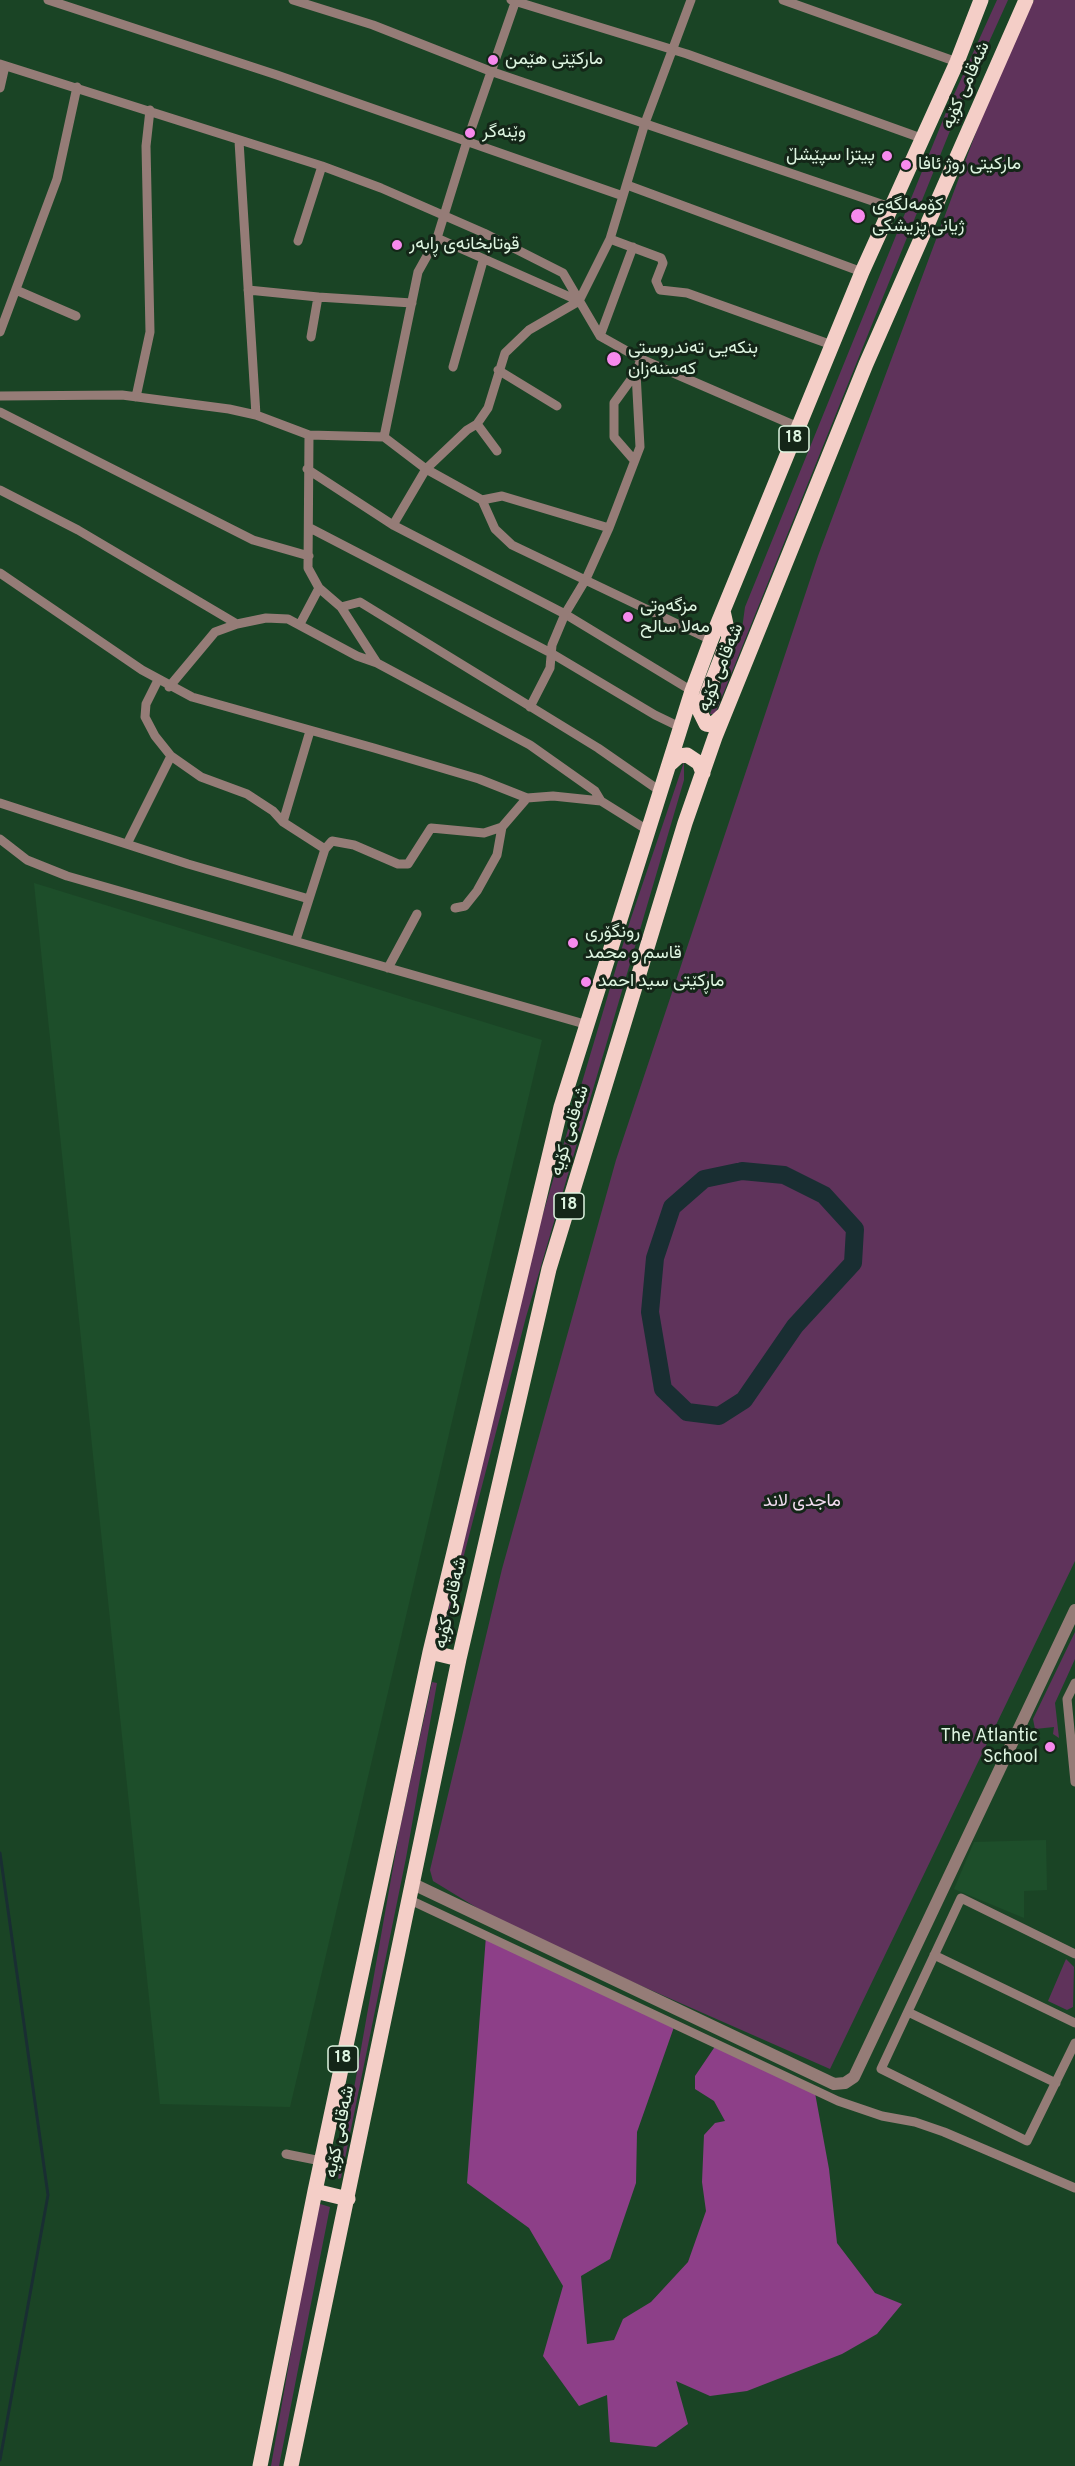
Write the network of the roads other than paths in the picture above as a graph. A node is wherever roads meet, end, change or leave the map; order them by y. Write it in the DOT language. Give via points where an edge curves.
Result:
graph roads {
  1 [pos="48,0"];
  2 [pos="293,0"];
  3 [pos="691,0"];
  4 [pos="783,0"];
  5 [pos="981,0"];
  6 [pos="1026,0"];
  7 [pos="514,1"];
  8 [pos="672,50"];
  9 [pos="957,62"];
  10 [pos="3,65"];
  11 [pos="490,71"];
  12 [pos="0,87"];
  13 [pos="77,87"];
  14 [pos="150,110"];
  15 [pos="645,123"];
  16 [pos="921,138"];
  17 [pos="239,141"];
  18 [pos="466,141"];
  19 [pos="322,166"];
  20 [pos="627,185"];
  21 [pos="623,196"];
  22 [pos="890,207"];
  23 [pos="443,216"];
  24 [pos="437,238"];
  25 [pos="610,239"];
  26 [pos="298,241"];
  27 [pos="633,247"];
  28 [pos="483,261"];
  29 [pos="862,272"];
  30 [pos="16,290"];
  31 [pos="248,290"];
  32 [pos="318,297"];
  33 [pos="579,301"];
  34 [pos="412,303"];
  35 [pos="76,315"];
  36 [pos="0,332"];
  37 [pos="312,336"];
  38 [pos="600,336"];
  39 [pos="832,345"];
  40 [pos="641,359"];
  41 [pos="453,367"];
  42 [pos="498,370"];
  43 [pos="636,373"];
  44 [pos="0,396"];
  45 [pos="136,397"];
  46 [pos="557,406"];
  47 [pos="0,412"];
  48 [pos="256,415"];
  49 [pos="477,424"];
  50 [pos="798,427"];
  51 [pos="309,435"];
  52 [pos="384,437"];
  53 [pos="496,451"];
  54 [pos="634,460"];
  55 [pos="307,469"];
  56 [pos="426,469"];
  57 [pos="0,490"];
  58 [pos="482,500"];
  59 [pos="393,525"];
  60 [pos="310,528"];
  61 [pos="609,528"];
  62 [pos="309,556"];
  63 [pos="0,573"];
  64 [pos="586,579"];
  65 [pos="320,588"];
  66 [pos="341,607"];
  67 [pos="723,611"];
  68 [pos="565,614"];
  69 [pos="237,624"];
  70 [pos="300,624"];
  71 [pos="711,640"];
  72 [pos="551,653"];
  73 [pos="377,663"];
  74 [pos="158,680"];
  75 [pos="169,687"];
  76 [pos="692,692"];
  77 [pos="530,707"];
  78 [pos="726,710"];
  79 [pos="682,728"];
  80 [pos="310,731"];
  81 [pos="171,756"];
  82 [pos="669,765"];
  83 [pos="703,772"];
  84 [pos="660,791"];
  85 [pos="527,798"];
  86 [pos="601,801"];
  87 [pos="0,803"];
  88 [pos="283,822"];
  89 [pos="502,827"];
  90 [pos="649,831"];
  91 [pos="0,839"];
  92 [pos="127,844"];
  93 [pos="325,849"];
  94 [pos="309,899"];
  95 [pos="455,908"];
  96 [pos="417,914"];
  97 [pos="296,940"];
  98 [pos="388,968"];
  99 [pos="588,1025"];
  100 [pos="1074,1614"];
  101 [pos="430,1652"];
  102 [pos="459,1659"];
  103 [pos="1075,1683"];
  104 [pos="1075,1782"];
  105 [pos="411,1883"];
  106 [pos="408,1899"];
  107 [pos="1075,1954"];
  108 [pos="934,1955"];
  109 [pos="908,2012"];
  110 [pos="1075,2023"];
  111 [pos="1075,2043"];
  112 [pos="1056,2083"];
  113 [pos="286,2154"];
  114 [pos="321,2161"];
  115 [pos="1075,2188"];
  116 [pos="315,2192"];
  117 [pos="348,2199"];
  118 [pos="260,2466"];
  119 [pos="291,2466"];
  1 -- 18 [label="street"];
  2 -- 11 [label="street" via="373,25"];
  3 -- 8 [label="street"];
  4 -- 9 [label="street"];
  5 -- 9 [label="highway, شەقامی کۆیە / 18"];
  6 -- 78 [label="highway, شەقامی کۆیە / 18" via="866,364"];
  7 -- 8 [label="street"];
  7 -- 11 [label="street"];
  8 -- 15 [label="street"];
  8 -- 16 [label="street"];
  9 -- 16 [label="highway, شەقامی کۆیە / 18"];
  10 -- 12 [label="street"];
  10 -- 13 [label="street"];
  11 -- 15 [label="street"];
  11 -- 18 [label="street"];
  13 -- 14 [label="street"];
  13 -- 30 [label="street" via="57,179"];
  14 -- 17 [label="street"];
  14 -- 45 [label="street" via="146,146 150,332"];
  15 -- 20 [label="street"];
  15 -- 22 [label="street"];
  16 -- 22 [label="highway, شەقامی کۆیە / 18"];
  17 -- 19 [label="street"];
  17 -- 31 [label="street"];
  18 -- 21 [label="street"];
  18 -- 23 [label="street"];
  19 -- 23 [label="street"];
  19 -- 26 [label="street"];
  20 -- 21 [label="street"];
  20 -- 29 [label="street"];
  21 -- 25 [label="street"];
  22 -- 29 [label="highway, شەقامی کۆیە / 18"];
  23 -- 24 [label="street"];
  23 -- 33 [label="street" via="563,273"];
  24 -- 28 [label="street"];
  24 -- 34 [label="street" via="418,272"];
  25 -- 27 [label="street"];
  25 -- 33 [label="street"];
  27 -- 38 [label="street"];
  27 -- 39 [label="street" via="662,258 656,281 660,290 687,292"];
  28 -- 33 [label="street"];
  28 -- 41 [label="street"];
  29 -- 39 [label="highway, شەقامی کۆیە / 18"];
  30 -- 35 [label="street"];
  30 -- 36 [label="street"];
  31 -- 32 [label="street"];
  31 -- 48 [label="street"];
  32 -- 34 [label="street"];
  32 -- 37 [label="street"];
  33 -- 38 [label="street"];
  33 -- 42 [label="street" via="516,339 504,353"];
  34 -- 52 [label="street"];
  38 -- 40 [label="street"];
  39 -- 50 [label="highway, شەقامی کۆیە / 18"];
  40 -- 43 [label="street"];
  40 -- 50 [label="street"];
  42 -- 46 [label="street"];
  42 -- 49 [label="street" via="488,408"];
  43 -- 54 [label="street" via="640,447"];
  43 -- 54 [label="street" via="614,403 614,437"];
  44 -- 45 [label="street"];
  45 -- 48 [label="street"];
  47 -- 62 [label="street" via="253,540"];
  48 -- 51 [label="street"];
  49 -- 53 [label="street"];
  49 -- 56 [label="street"];
  50 -- 67 [label="highway, شەقامی کۆیە / 18"];
  51 -- 52 [label="street"];
  51 -- 55 [label="street"];
  52 -- 56 [label="street"];
  54 -- 61 [label="street"];
  55 -- 59 [label="street"];
  55 -- 60 [label="street"];
  56 -- 58 [label="street"];
  56 -- 59 [label="street"];
  57 -- 69 [label="street" via="87,535"];
  58 -- 61 [label="street" via="502,496"];
  58 -- 64 [label="street" via="495,529 512,545"];
  59 -- 68 [label="street"];
  60 -- 62 [label="street"];
  60 -- 72 [label="street"];
  61 -- 64 [label="street"];
  62 -- 65 [label="street" via="308,568"];
  63 -- 74 [label="street"];
  64 -- 68 [label="street"];
  64 -- 71 [label="street"];
  65 -- 66 [label="street"];
  65 -- 70 [label="street"];
  66 -- 73 [label="street"];
  66 -- 77 [label="street" via="360,602"];
  67 -- 71 [label="highway, شەقامی کۆیە / 18"];
  67 -- 78 [label="highway" via="729,638 701,718 711,725"];
  68 -- 72 [label="street"];
  68 -- 76 [label="street"];
  69 -- 70 [label="street" via="266,618"];
  69 -- 75 [label="street" via="215,632"];
  70 -- 73 [label="street"];
  71 -- 76 [label="highway, شەقامی کۆیە / 18"];
  72 -- 77 [label="street" via="550,668"];
  72 -- 79 [label="street"];
  73 -- 86 [label="street" via="530,745 596,791"];
  74 -- 75 [label="street"];
  74 -- 81 [label="street" via="146,704 145,717"];
  75 -- 80 [label="street"];
  76 -- 79 [label="highway, شەقامی کۆیە / 18"];
  77 -- 84 [label="street"];
  78 -- 83 [label="highway, شەقامی کۆیە / 18"];
  79 -- 82 [label="highway, شەقامی کۆیە / 18"];
  80 -- 85 [label="street" via="479,779"];
  80 -- 88 [label="street"];
  81 -- 88 [label="street" via="201,777 247,794"];
  81 -- 92 [label="street"];
  82 -- 83 [label="highway" via="679,756 687,755 699,763"];
  82 -- 84 [label="highway, شەقامی کۆیە / 18"];
  83 -- 102 [label="highway, شەقامی کۆیە / 18" via="549,1269"];
  84 -- 90 [label="highway, شەقامی کۆیە / 18"];
  85 -- 86 [label="street" via="553,796"];
  85 -- 89 [label="street"];
  86 -- 90 [label="street"];
  87 -- 92 [label="street"];
  88 -- 93 [label="street"];
  89 -- 93 [label="street" via="484,833 431,828 408,864 398,864 354,844 332,841"];
  89 -- 95 [label="street" via="489,873 465,906"];
  90 -- 99 [label="highway, شەقامی کۆیە / 18"];
  91 -- 97 [label="street" via="27,860 57,872"];
  92 -- 94 [label="street"];
  93 -- 94 [label="street"];
  94 -- 97 [label="street"];
  96 -- 98 [label="street"];
  97 -- 98 [label="street"];
  98 -- 99 [label="street"];
  99 -- 101 [label="highway, شەقامی کۆیە / 18" via="561,1107"];
  100 -- 105 [label="street" via="858,2069 845,2084 834,2084"];
  101 -- 102 [label="highway"];
  101 -- 114 [label="highway, شەقامی کۆیە / 18"];
  102 -- 105 [label="highway, شەقامی کۆیە / 18"];
  103 -- 104 [label="street" via="1067,1700"];
  105 -- 106 [label="highway, شەقامی کۆیە / 18"];
  106 -- 115 [label="street" via="838,2101 944,2132"];
  106 -- 117 [label="highway, شەقامی کۆیە / 18"];
  107 -- 108 [label="street" via="961,1898"];
  108 -- 109 [label="street"];
  108 -- 110 [label="street"];
  109 -- 112 [label="street"];
  109 -- 112 [label="street" via="881,2069 1027,2141"];
  111 -- 112 [label="street"];
  113 -- 114 [label="street"];
  114 -- 116 [label="highway, شەقامی کۆیە / 18"];
  116 -- 117 [label="highway"];
  116 -- 118 [label="highway, شەقامی کۆیە / 18"];
  117 -- 119 [label="highway, شەقامی کۆیە / 18"];
}
